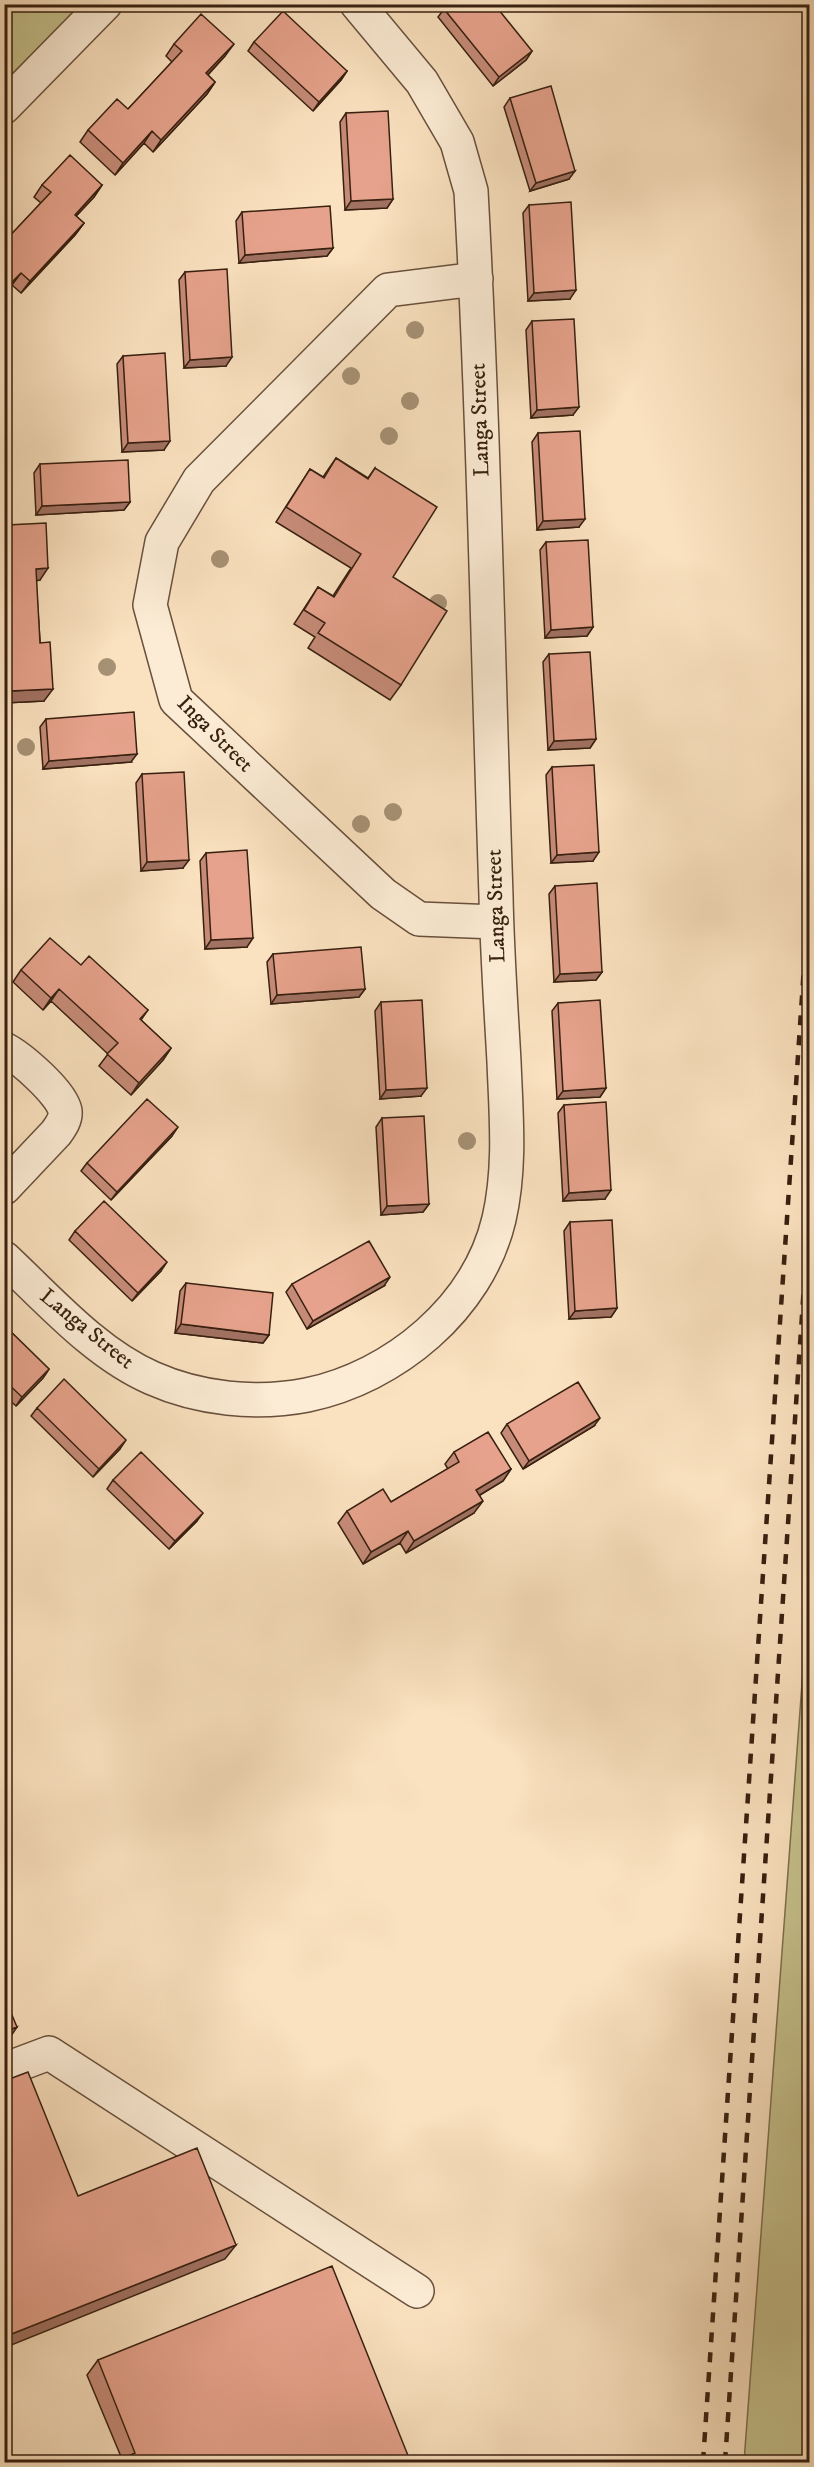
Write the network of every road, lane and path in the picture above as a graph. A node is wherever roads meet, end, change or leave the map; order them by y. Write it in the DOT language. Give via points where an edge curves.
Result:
graph roads {
  1 [pos="105,4"];
  2 [pos="357,4"];
  3 [pos="4,107"];
  4 [pos="476,279"];
  5 [pos="496,922"];
  6 [pos="4,1049"];
  7 [pos="4,1188"];
  8 [pos="4,1258"];
  9 [pos="4,2070"];
  10 [pos="417,2291"];
  1 -- 3 [label="street"];
  2 -- 4 [label="street, Langa Street" via="422,82 457,142 471,191"];
  4 -- 5 [label="street, Langa Street"];
  4 -- 5 [label="street, Inga Street" via="388,290 379,298 199,480 162,542 150,605 176,699 383,894 418,919"];
  5 -- 8 [label="street, Langa Street" via="507,1148 498,1223 469,1288 441,1321 403,1353 348,1382 307,1395 265,1400 196,1392 154,1379 119,1359 91,1339"];
  6 -- 7 [label="street" via="51,1089 65,1112 56,1133"];
  9 -- 10 [label="street" via="49,2053"];
}
